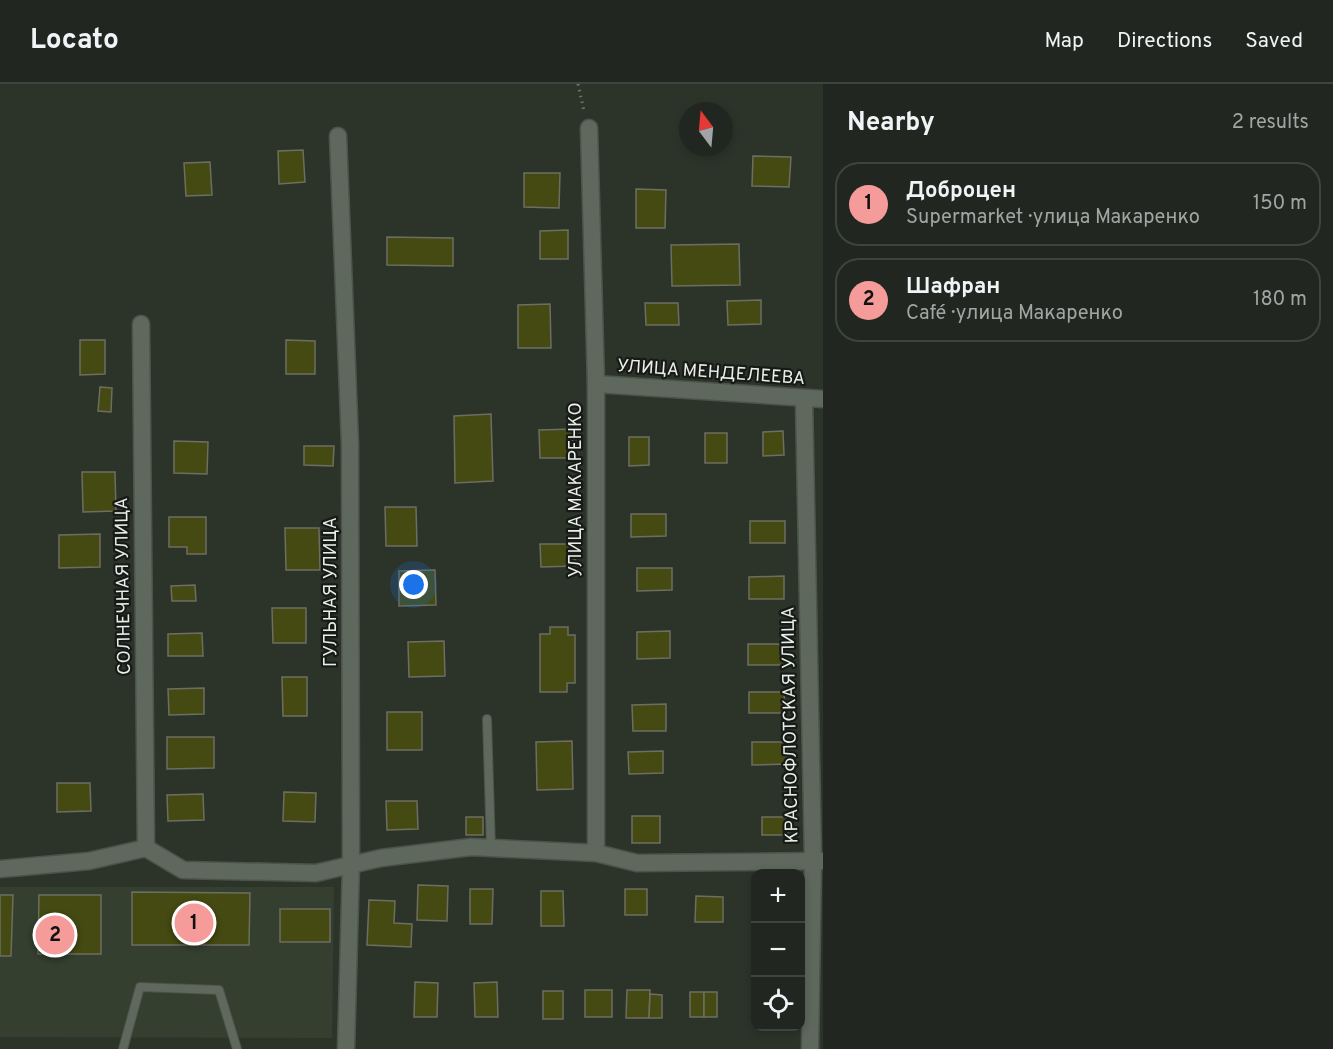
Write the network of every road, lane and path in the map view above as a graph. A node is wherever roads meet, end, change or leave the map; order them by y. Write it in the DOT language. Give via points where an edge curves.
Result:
graph roads {
  1 [pos="578,84"];
  2 [pos="589,128"];
  3 [pos="338,136"];
  4 [pos="141,324"];
  5 [pos="596,384"];
  6 [pos="804,399"];
  7 [pos="823,399"];
  8 [pos="488,719"];
  9 [pos="146,848"];
  10 [pos="491,848"];
  11 [pos="596,853"];
  12 [pos="818,861"];
  13 [pos="351,864"];
  14 [pos="0,869"];
  15 [pos="123,1049"];
  16 [pos="237,1049"];
  17 [pos="346,1049"];
  18 [pos="810,1049"];
  1 -- 2 [label="path"];
  2 -- 5 [label="street, УЛИЦА МАКАРЕНКО"];
  3 -- 13 [label="street, ГУЛЬНАЯ УЛИЦА" via="350,444"];
  4 -- 9 [label="street, СОЛНЕЧНАЯ УЛИЦА"];
  5 -- 6 [label="street, УЛИЦА МЕНДЕЛЕЕВА"];
  5 -- 11 [label="street, УЛИЦА МАКАРЕНКО"];
  6 -- 7 [label="street, УЛИЦА МЕНДЕЛЕЕВА"];
  6 -- 12 [label="street, КРАСНОФЛОТСКАЯ УЛИЦА"];
  8 -- 10 [label="lane"];
  9 -- 13 [label="street" via="183,870 316,873"];
  9 -- 14 [label="street" via="89,861"];
  10 -- 11 [label="street"];
  10 -- 13 [label="street" via="471,847"];
  11 -- 12 [label="street" via="637,863"];
  12 -- 18 [label="street, КРАСНОФЛОТСКАЯ УЛИЦА"];
  13 -- 17 [label="street, ГУЛЬНАЯ УЛИЦА"];
  15 -- 16 [label="lane" via="140,987 219,990"];
}
